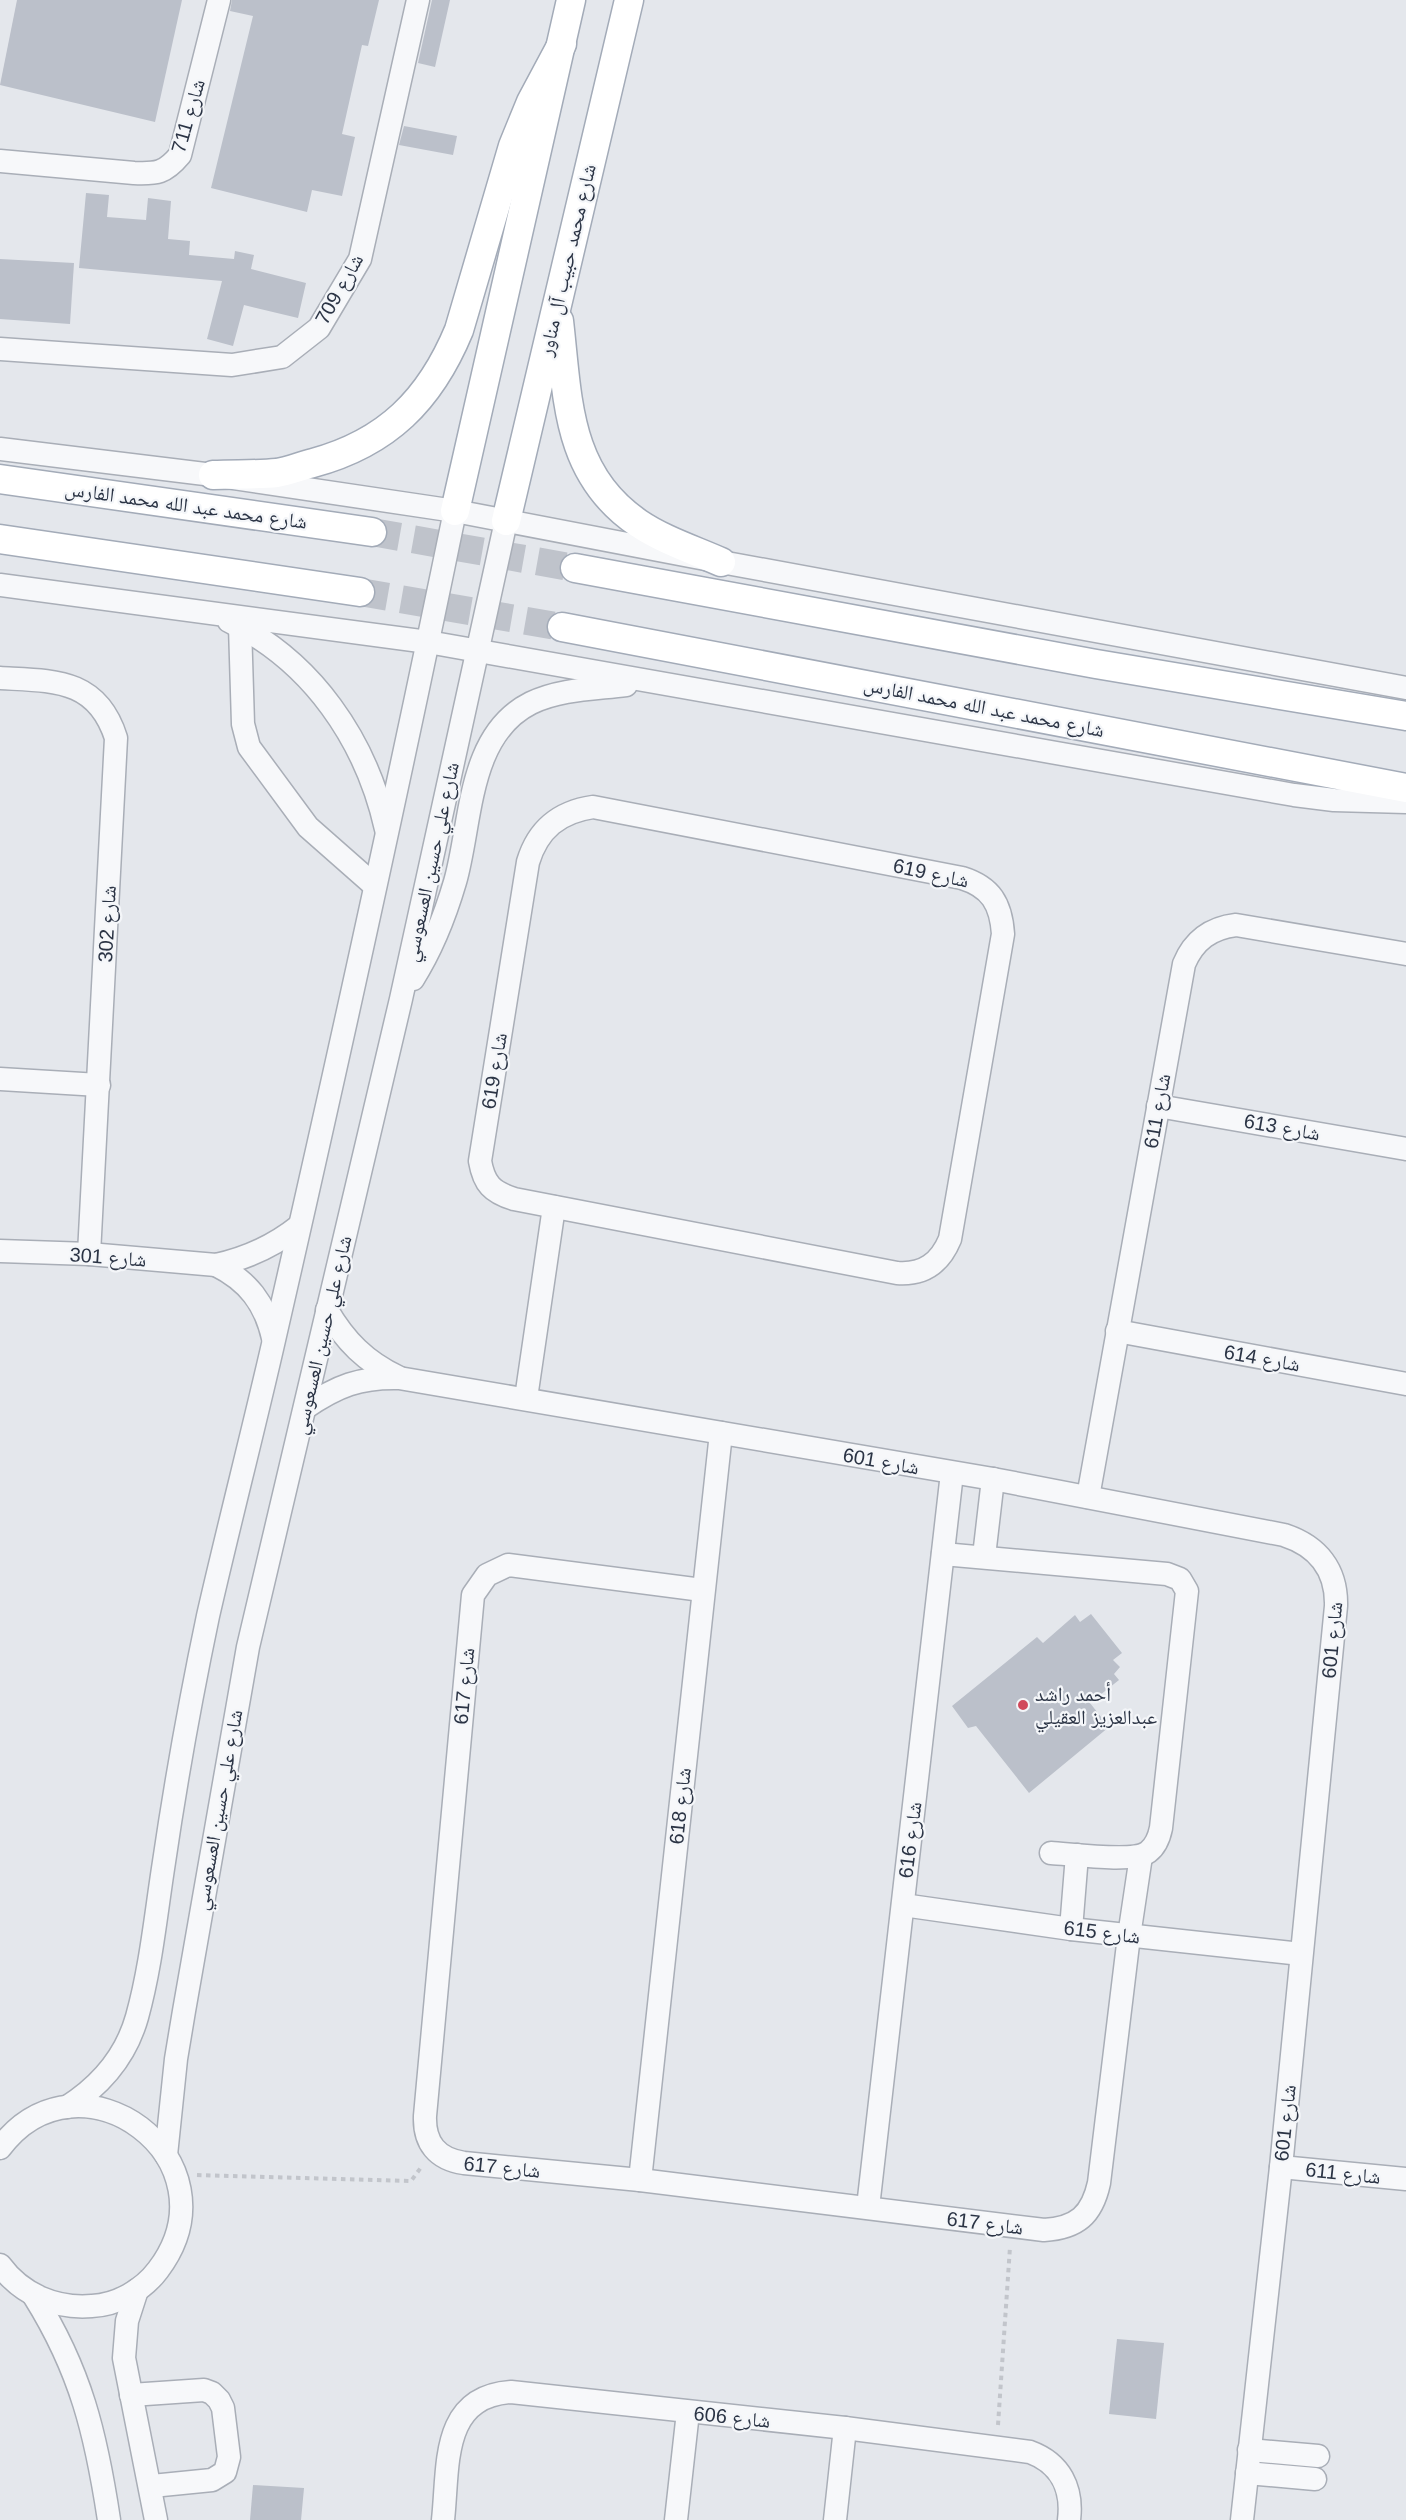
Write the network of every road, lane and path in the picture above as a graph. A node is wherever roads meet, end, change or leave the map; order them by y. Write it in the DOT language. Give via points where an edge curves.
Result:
graph roads {
  1 [pos="219,0"];
  2 [pos="418,0"];
  3 [pos="571,0"];
  4 [pos="629,0"];
  5 [pos="562,44"];
  6 [pos="0,161"];
  7 [pos="557,302"];
  8 [pos="0,349"];
  9 [pos="0,449"];
  10 [pos="213,475"];
  11 [pos="0,479"];
  12 [pos="455,511"];
  13 [pos="506,521"];
  14 [pos="372,532"];
  15 [pos="0,539"];
  16 [pos="721,562"];
  17 [pos="575,568"];
  18 [pos="0,585"];
  19 [pos="360,591"];
  20 [pos="214,614"];
  21 [pos="240,626"];
  22 [pos="562,627"];
  23 [pos="428,642"];
  24 [pos="477,652"];
  25 [pos="0,678"];
  26 [pos="648,681"];
  27 [pos="1406,687"];
  28 [pos="1406,716"];
  29 [pos="1406,788"];
  30 [pos="1406,802"];
  31 [pos="387,834"];
  32 [pos="375,886"];
  33 [pos="1406,954"];
  34 [pos="401,999"];
  35 [pos="0,1079"];
  36 [pos="99,1085"];
  37 [pos="1158,1106"];
  38 [pos="1406,1149"];
  39 [pos="554,1207"];
  40 [pos="299,1226"];
  41 [pos="0,1251"];
  42 [pos="89,1254"];
  43 [pos="216,1265"];
  44 [pos="327,1310"];
  45 [pos="1117,1331"];
  46 [pos="274,1340"];
  47 [pos="399,1378"];
  48 [pos="1406,1384"];
  49 [pos="526,1398"];
  50 [pos="305,1408"];
  51 [pos="721,1432"];
  52 [pos="952,1473"];
  53 [pos="993,1479"];
  54 [pos="1088,1497"];
  55 [pos="943,1554"];
  56 [pos="984,1556"];
  57 [pos="702,1590"];
  58 [pos="1051,1853"];
  59 [pos="1077,1855"];
  60 [pos="1141,1856"];
  61 [pos="903,1905"];
  62 [pos="1071,1929"];
  63 [pos="1129,1936"];
  64 [pos="1302,1954"];
  65 [pos="67,2107"];
  66 [pos="0,2147"];
  67 [pos="435,2150"];
  68 [pos="171,2164"];
  69 [pos="1281,2167"];
  70 [pos="1406,2179"];
  71 [pos="640,2180"];
  72 [pos="868,2207"];
  73 [pos="1011,2226"];
  74 [pos="0,2265"];
  75 [pos="137,2290"];
  76 [pos="34,2296"];
  77 [pos="131,2395"];
  78 [pos="688,2412"];
  79 [pos="845,2428"];
  80 [pos="997,2447"];
  81 [pos="1249,2450"];
  82 [pos="1318,2456"];
  83 [pos="1246,2473"];
  84 [pos="1315,2479"];
  85 [pos="152,2486"];
  86 [pos="109,2520"];
  87 [pos="156,2520"];
  88 [pos="443,2520"];
  89 [pos="676,2520"];
  90 [pos="835,2520"];
  91 [pos="1069,2520"];
  92 [pos="1242,2520"];
  1 -- 6 [label="street, شارع 711" via="180,155 169,168 144,174"];
  2 -- 8 [label="street, شارع 709" via="360,259 319,328 282,357 232,365"];
  3 -- 5 [label="main road"];
  4 -- 7 [label="main road, شارع محمد حبيب آل مناور"];
  5 -- 10 [label="main road" via="513,146 459,330 420,399 381,434 335,457 279,472"];
  5 -- 12 [label="main road"];
  7 -- 13 [label="main road, شارع محمد حبيب آل مناور"];
  7 -- 16 [label="main road" via="574,435 592,479 639,524"];
  9 -- 10 [label="street"];
  10 -- 12 [label="street"];
  11 -- 14 [label="main road, شارع محمد عبد الله محمد الفارس"];
  12 -- 13 [label="street"];
  12 -- 23 [label="street"];
  13 -- 16 [label="street"];
  13 -- 24 [label="street, شارع علي حسين العسعوسي"];
  15 -- 19 [label="main road"];
  16 -- 27 [label="street"];
  17 -- 28 [label="main road" via="1096,664"];
  18 -- 20 [label="street"];
  20 -- 21 [label="street"];
  20 -- 23 [label="street"];
  21 -- 31 [label="street" via="295,666 345,725 371,778"];
  21 -- 32 [label="street" via="243,724 249,747 308,827"];
  22 -- 29 [label="main road, شارع محمد عبد الله محمد الفارس"];
  23 -- 24 [label="street"];
  23 -- 31 [label="street"];
  24 -- 26 [label="street"];
  24 -- 34 [label="street, شارع علي حسين العسعوسي"];
  25 -- 36 [label="street, شارع 302" via="52,681 77,688 98,703 116,738"];
  26 -- 30 [label="street" via="1294,795"];
  26 -- 34 [label="street" via="548,696 514,714 500,728 481,761 463,850 445,912"];
  31 -- 32 [label="street"];
  32 -- 40 [label="street"];
  33 -- 37 [label="street, شارع 611" via="1249,926 1211,932 1195,945 1184,964"];
  34 -- 44 [label="street, شارع علي حسين العسعوسي"];
  35 -- 36 [label="street"];
  36 -- 42 [label="street, شارع 302"];
  37 -- 38 [label="street, شارع 613"];
  37 -- 45 [label="street, شارع 611"];
  39 -- 39 [label="street, شارع 619" via="897,1273 909,1274 930,1266 939,1259 950,1239 1003,934 997,905 978,883 962,878 606,808 579,809 555,820 537,838 528,862 480,1161 482,1176 501,1195"];
  39 -- 49 [label="street"];
  40 -- 43 [label="street, شارع 301" via="269,1247"];
  40 -- 46 [label="street"];
  41 -- 42 [label="street, شارع 301"];
  42 -- 43 [label="street, شارع 301"];
  43 -- 46 [label="street, شارع 301" via="249,1287 270,1321"];
  44 -- 47 [label="street, شارع 601" via="355,1349"];
  44 -- 50 [label="street, شارع علي حسين العسعوسي"];
  45 -- 48 [label="street, شارع 614"];
  45 -- 54 [label="street, شارع 611"];
  46 -- 65 [label="street" via="208,1618 136,2019 110,2071"];
  47 -- 49 [label="street, شارع 601"];
  47 -- 50 [label="street, شارع 601" via="355,1381"];
  49 -- 51 [label="street, شارع 601"];
  50 -- 68 [label="street, شارع علي حسين العسعوسي" via="248,1647 225,1768 176,2059"];
  51 -- 52 [label="street, شارع 601"];
  51 -- 57 [label="street, شارع 618"];
  52 -- 53 [label="street, شارع 601"];
  52 -- 55 [label="street, شارع 616"];
  53 -- 54 [label="street, شارع 601"];
  53 -- 56 [label="street"];
  54 -- 64 [label="street, شارع 601" via="1284,1535 1316,1551 1330,1571 1336,1606"];
  55 -- 56 [label="street"];
  55 -- 61 [label="street, شارع 616"];
  56 -- 60 [label="street" via="1167,1574 1184,1584 1188,1599 1161,1828 1155,1846"];
  57 -- 67 [label="street, شارع 617" via="508,1565 487,1575 473,1595 425,2116 428,2140"];
  57 -- 71 [label="street, شارع 618"];
  58 -- 59 [label="street"];
  59 -- 60 [label="street"];
  59 -- 62 [label="street"];
  60 -- 63 [label="street, شارع 617"];
  61 -- 62 [label="street, شارع 615"];
  61 -- 72 [label="street, شارع 616"];
  62 -- 63 [label="street, شارع 615"];
  63 -- 64 [label="street, شارع 615"];
  63 -- 73 [label="street, شارع 617" via="1096,2199 1075,2223 1060,2229"];
  64 -- 69 [label="street, شارع 601"];
  65 -- 66 [label="street" via="30,2120"];
  65 -- 68 [label="street" via="91,2107 134,2122 152,2136"];
  67 -- 68 [label="path" via="411,2181"];
  67 -- 71 [label="street, شارع 617" via="443,2157 464,2163"];
  68 -- 75 [label="street, شارع علي حسين العسعوسي" via="180,2195 176,2238 154,2276"];
  69 -- 70 [label="street, شارع 611"];
  69 -- 81 [label="street, شارع 601"];
  71 -- 72 [label="street, شارع 617"];
  72 -- 73 [label="street, شارع 617"];
  73 -- 80 [label="path"];
  74 -- 76 [label="street"];
  75 -- 76 [label="street" via="118,2300 87,2307 55,2304"];
  75 -- 77 [label="street" via="124,2338"];
  76 -- 86 [label="street" via="66,2351 86,2406"];
  77 -- 85 [label="street"];
  77 -- 85 [label="street" via="204,2390 219,2400 223,2408 229,2457 225,2472 212,2480"];
  78 -- 79 [label="street, شارع 606"];
  78 -- 88 [label="street, شارع 606" via="511,2392 480,2399 466,2409 452,2438"];
  78 -- 89 [label="street"];
  79 -- 80 [label="street, شارع 606"];
  79 -- 90 [label="street"];
  80 -- 91 [label="street, شارع 606" via="1030,2452 1053,2464 1067,2486"];
  81 -- 82 [label="street"];
  81 -- 83 [label="street, شارع 601"];
  83 -- 84 [label="street"];
  83 -- 92 [label="street, شارع 601"];
  85 -- 87 [label="street"];
}
